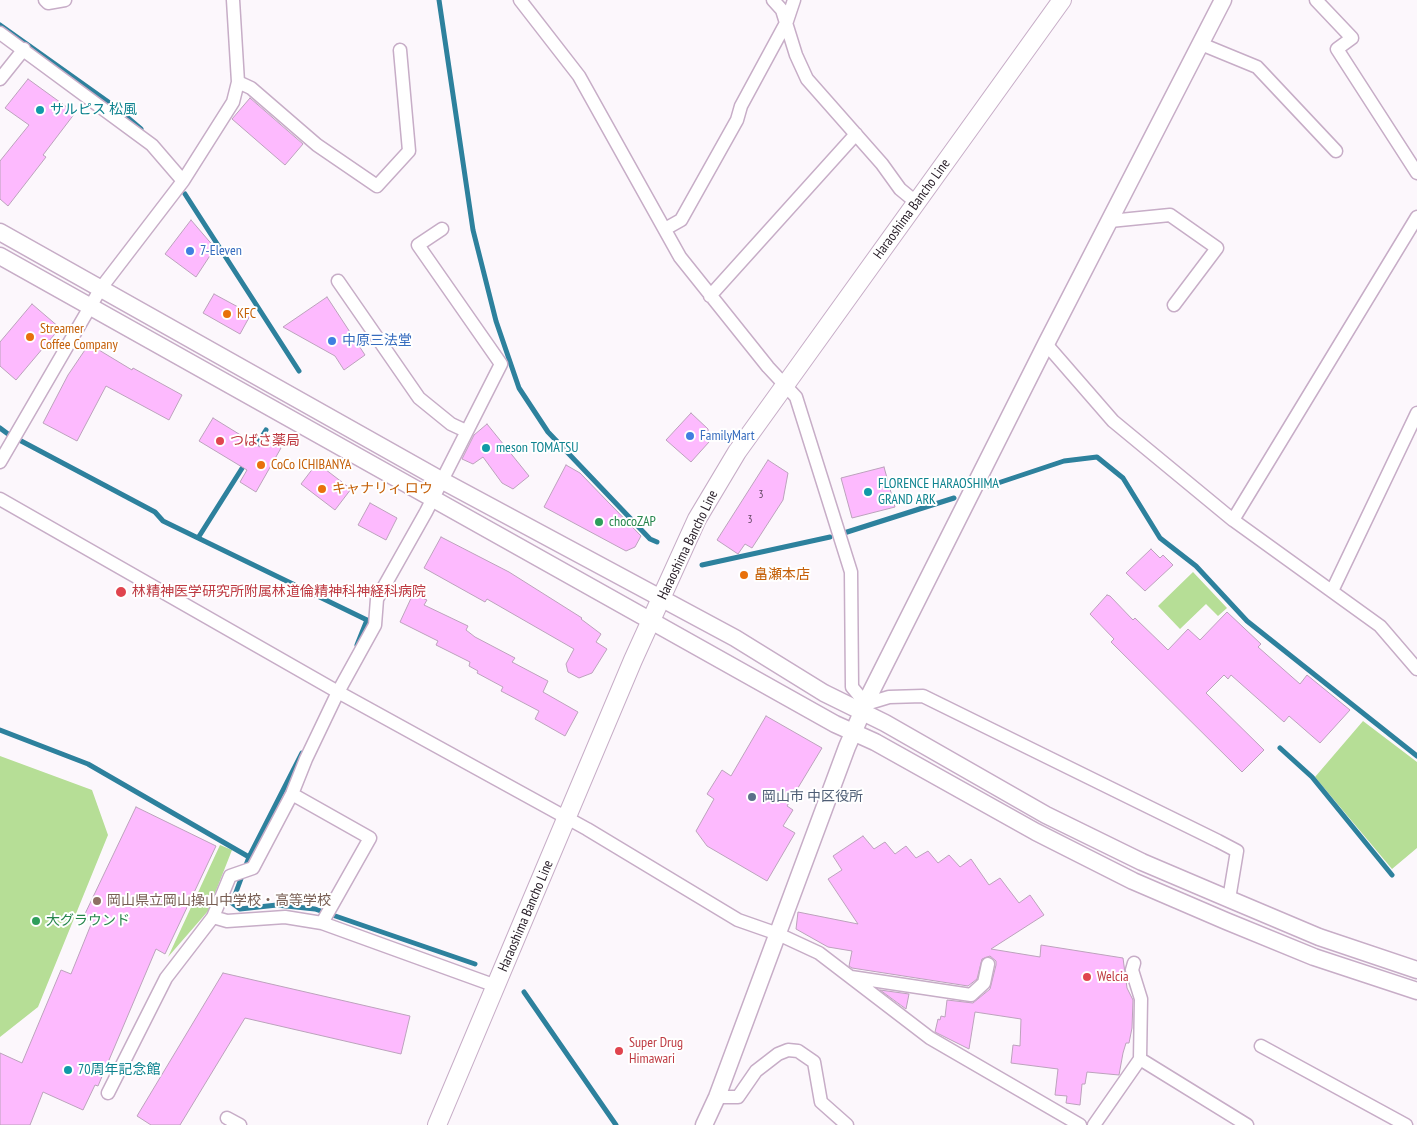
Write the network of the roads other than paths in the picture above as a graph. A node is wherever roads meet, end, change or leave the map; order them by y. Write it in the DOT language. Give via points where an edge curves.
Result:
graph roads {
  1 [pos="45,0"];
  2 [pos="65,0"];
  3 [pos="233,0"];
  4 [pos="520,0"];
  5 [pos="773,0"];
  6 [pos="794,0"];
  7 [pos="1062,0"];
  8 [pos="1223,0"];
  9 [pos="1316,0"];
  10 [pos="787,21"];
  11 [pos="0,33"];
  12 [pos="1201,44"];
  13 [pos="24,49"];
  14 [pos="400,50"];
  15 [pos="0,79"];
  16 [pos="238,82"];
  17 [pos="856,134"];
  18 [pos="1336,151"];
  19 [pos="1417,173"];
  20 [pos="183,181"];
  21 [pos="917,203"];
  22 [pos="1417,217"];
  23 [pos="1110,221"];
  24 [pos="442,229"];
  25 [pos="664,229"];
  26 [pos="0,232"];
  27 [pos="0,256"];
  28 [pos="338,280"];
  29 [pos="101,288"];
  30 [pos="710,296"];
  31 [pos="1174,305"];
  32 [pos="90,306"];
  33 [pos="1046,344"];
  34 [pos="785,385"];
  35 [pos="1417,413"];
  36 [pos="466,431"];
  37 [pos="0,462"];
  38 [pos="441,480"];
  39 [pos="433,498"];
  40 [pos="0,499"];
  41 [pos="1233,520"];
  42 [pos="1332,591"];
  43 [pos="661,600"];
  44 [pos="651,621"];
  45 [pos="1417,669"];
  46 [pos="338,692"];
  47 [pos="864,708"];
  48 [pos="854,732"];
  49 [pos="292,794"];
  50 [pos="567,819"];
  51 [pos="1228,899"];
  52 [pos="213,916"];
  53 [pos="325,916"];
  54 [pos="778,934"];
  55 [pos="1134,963"];
  56 [pos="988,964"];
  57 [pos="1417,970"];
  58 [pos="848,977"];
  59 [pos="496,986"];
  60 [pos="1417,992"];
  61 [pos="1261,1046"];
  62 [pos="1140,1059"];
  63 [pos="108,1093"];
  64 [pos="716,1097"];
  65 [pos="227,1118"];
  66 [pos="240,1125"];
  67 [pos="437,1125"];
  68 [pos="704,1125"];
  69 [pos="847,1125"];
  70 [pos="1080,1125"];
  71 [pos="1094,1125"];
  72 [pos="1247,1125"];
  73 [pos="1406,1125"];
  1 -- 2 [label="street" via="48,3"];
  3 -- 16 [label="street"];
  4 -- 25 [label="street" via="579,76"];
  5 -- 10 [label="street"];
  6 -- 10 [label="street"];
  7 -- 21 [label="main road, Haraoshima Bancho Line"];
  8 -- 12 [label="street"];
  9 -- 19 [label="street" via="1352,38 1337,49"];
  10 -- 17 [label="street" via="796,55 807,79"];
  10 -- 25 [label="street" via="741,106 738,120 682,220"];
  11 -- 13 [label="street"];
  12 -- 18 [label="street" via="1257,68"];
  12 -- 23 [label="street"];
  13 -- 15 [label="street"];
  13 -- 20 [label="street" via="152,144"];
  14 -- 16 [label="street" via="408,151 377,186 317,145 251,88"];
  16 -- 20 [label="street" via="233,102"];
  17 -- 21 [label="street" via="900,189"];
  17 -- 30 [label="street"];
  20 -- 29 [label="street"];
  21 -- 34 [label="main road, Haraoshima Bancho Line"];
  22 -- 41 [label="street"];
  23 -- 31 [label="street" via="1170,215 1217,248"];
  23 -- 33 [label="street"];
  24 -- 36 [label="street" via="418,245 501,364"];
  25 -- 30 [label="street" via="680,257"];
  26 -- 29 [label="street"];
  27 -- 32 [label="street"];
  28 -- 36 [label="street" via="419,398 451,424"];
  29 -- 32 [label="street"];
  29 -- 38 [label="street"];
  30 -- 34 [label="street"];
  32 -- 37 [label="street"];
  32 -- 39 [label="street"];
  33 -- 41 [label="street" via="1113,421"];
  33 -- 47 [label="street"];
  34 -- 43 [label="main road, Haraoshima Bancho Line" via="718,482 697,519"];
  34 -- 47 [label="street" via="800,405 803,424 851,572 852,687"];
  35 -- 42 [label="street"];
  36 -- 38 [label="street"];
  38 -- 39 [label="street"];
  38 -- 43 [label="street"];
  39 -- 44 [label="street"];
  39 -- 46 [label="street" via="377,599 375,625"];
  40 -- 46 [label="street"];
  41 -- 42 [label="street"];
  42 -- 45 [label="street" via="1380,626"];
  43 -- 44 [label="main road, Haraoshima Bancho Line"];
  43 -- 47 [label="street" via="735,638 824,694"];
  44 -- 48 [label="street" via="834,724"];
  44 -- 50 [label="main road, Haraoshima Bancho Line"];
  46 -- 49 [label="street"];
  46 -- 50 [label="street"];
  47 -- 48 [label="street"];
  47 -- 51 [label="street" via="1046,815"];
  47 -- 51 [label="street" via="889,697 924,696 1218,841 1237,851"];
  48 -- 54 [label="street"];
  48 -- 60 [label="street" via="1133,881 1314,957"];
  49 -- 52 [label="street" via="253,868 230,876"];
  49 -- 53 [label="street" via="370,838"];
  50 -- 54 [label="street" via="738,920"];
  50 -- 59 [label="main road, Haraoshima Bancho Line"];
  51 -- 57 [label="street" via="1320,937"];
  52 -- 53 [label="street" via="227,920"];
  52 -- 63 [label="street" via="166,978"];
  53 -- 59 [label="street"];
  54 -- 58 [label="street" via="819,953"];
  54 -- 64 [label="street"];
  55 -- 62 [label="street" via="1132,970 1141,999"];
  56 -- 58 [label="street" via="984,984 972,995"];
  58 -- 70 [label="street" via="930,1038"];
  59 -- 67 [label="main road, Haraoshima Bancho Line"];
  61 -- 73 [label="street"];
  62 -- 71 [label="street"];
  62 -- 72 [label="street"];
  64 -- 68 [label="street"];
  64 -- 69 [label="street" via="738,1097 756,1071 778,1054 798,1051 814,1062 821,1102"];
  65 -- 66 [label="street"];
}
